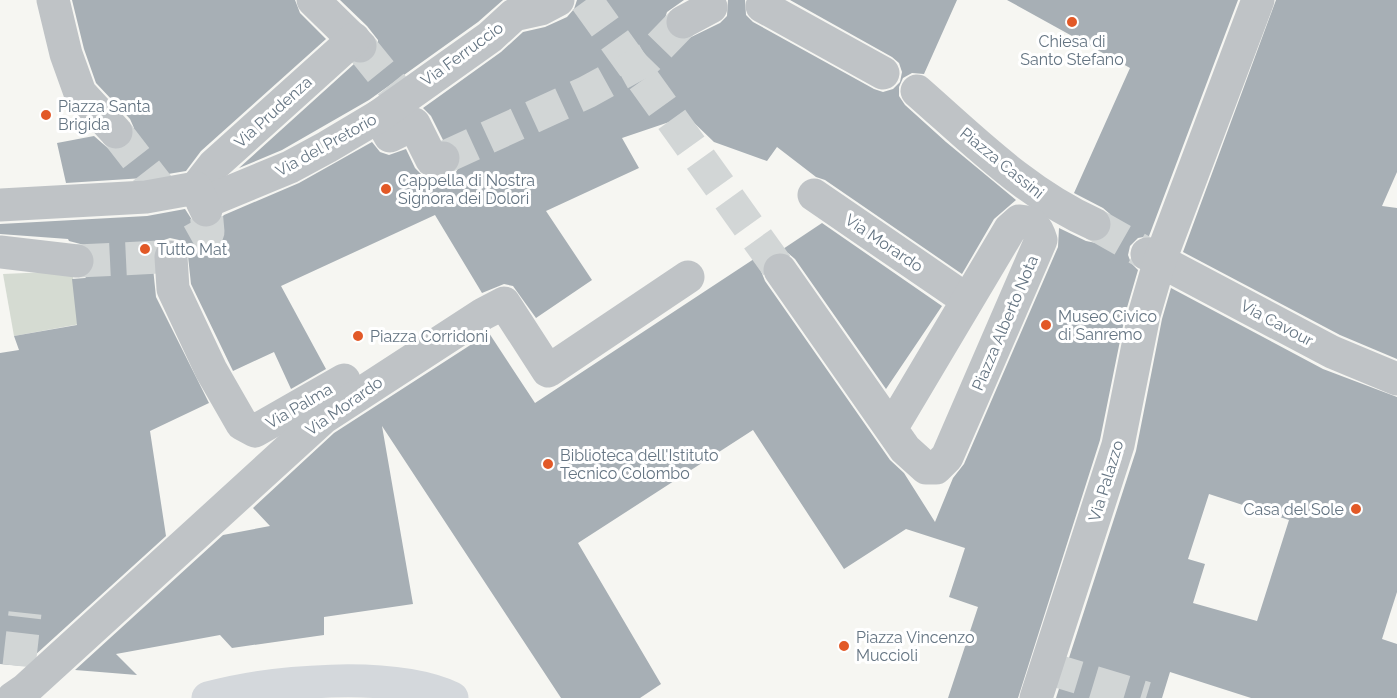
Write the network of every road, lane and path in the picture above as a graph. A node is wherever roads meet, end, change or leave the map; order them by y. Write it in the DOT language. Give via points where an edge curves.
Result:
graph roads {
  1 [pos="53,0"];
  2 [pos="313,0"];
  3 [pos="558,0"];
  4 [pos="1257,0"];
  5 [pos="762,6"];
  6 [pos="883,73"];
  7 [pos="917,91"];
  8 [pos="397,100"];
  9 [pos="116,132"];
  10 [pos="443,158"];
  11 [pos="814,195"];
  12 [pos="202,200"];
  13 [pos="0,205"];
  14 [pos="1094,224"];
  15 [pos="175,251"];
  16 [pos="0,252"];
  17 [pos="1154,257"];
  18 [pos="77,261"];
  19 [pos="780,270"];
  20 [pos="688,277"];
  21 [pos="954,291"];
  22 [pos="464,327"];
  23 [pos="1397,379"];
  24 [pos="891,429"];
  25 [pos="26,681"];
  26 [pos="208,698"];
  27 [pos="452,698"];
  28 [pos="1036,698"];
  1 -- 9 [label="street" via="80,93"];
  2 -- 12 [label="street, Via Prudenza" via="357,43 214,165"];
  3 -- 8 [label="street, Via Ferruccio" via="542,9 514,15 490,37"];
  4 -- 17 [label="street, Via Palazzo"];
  5 -- 6 [label="street"];
  7 -- 14 [label="street, Piazza Cassini" via="1026,186"];
  8 -- 10 [label="street" via="390,136 414,124 432,160"];
  8 -- 12 [label="street, Via del Pretorio" via="290,167"];
  11 -- 21 [label="street, Via Morardo"];
  12 -- 13 [label="street, Via del Pretorio" via="161,190"];
  15 -- 22 [label="street, Via Palma" via="173,290 242,424 255,431 448,321"];
  16 -- 18 [label="street"];
  17 -- 23 [label="street, Via Cavour" via="1332,352"];
  17 -- 28 [label="street, Via Palazzo" via="1118,445"];
  19 -- 24 [label="street, Piazza Alberto Nota"];
  20 -- 22 [label="street, Via Morardo" via="548,371 504,303"];
  22 -- 25 [label="street, Via Morardo" via="323,418"];
  24 -- 24 [label="street, Piazza Alberto Nota" via="905,450 926,468 936,468 947,457 1041,240 1029,221 1019,221 1010,230"];
  26 -- 27 [label="main road" via="279,684 324,682 397,684"];
}
